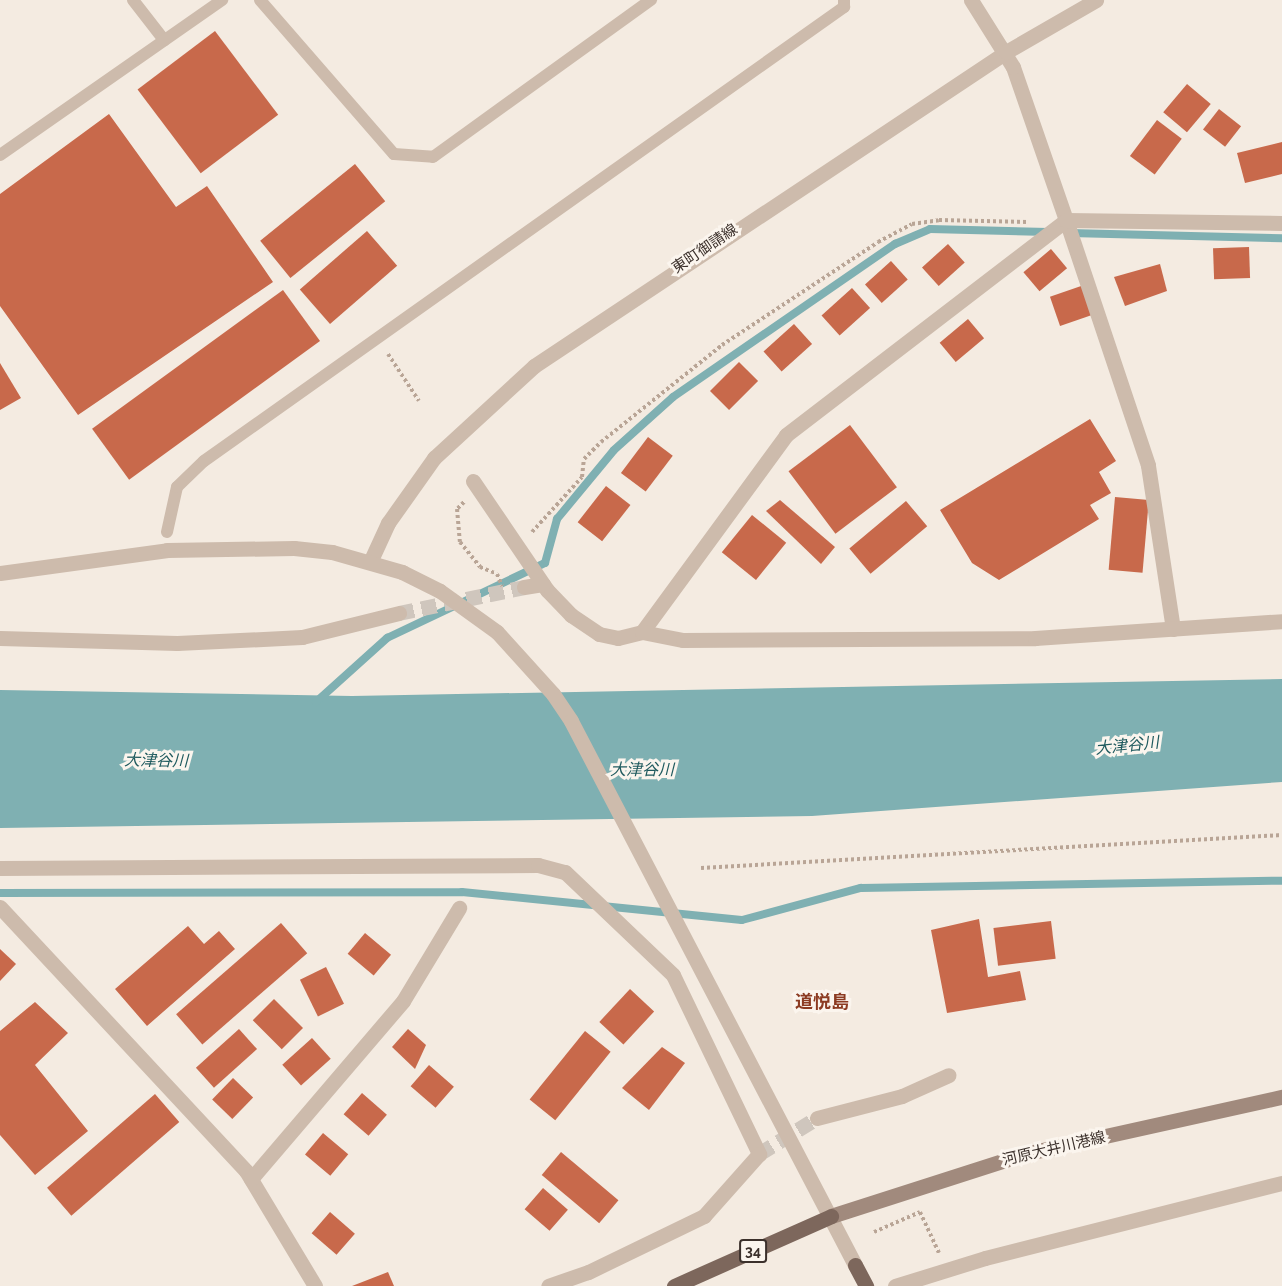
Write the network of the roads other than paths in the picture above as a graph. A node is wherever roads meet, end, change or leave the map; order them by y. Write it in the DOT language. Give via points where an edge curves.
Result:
graph roads {
  1 [pos="133,0"];
  2 [pos="222,0"];
  3 [pos="260,0"];
  4 [pos="651,0"];
  5 [pos="844,0"];
  6 [pos="971,0"];
  7 [pos="1096,0"];
  8 [pos="164,40"];
  9 [pos="1006,52"];
  10 [pos="0,154"];
  11 [pos="1066,220"];
  12 [pos="1282,223"];
  13 [pos="473,481"];
  14 [pos="167,532"];
  15 [pos="371,560"];
  16 [pos="0,573"];
  17 [pos="543,584"];
  18 [pos="524,587"];
  19 [pos="399,613"];
  20 [pos="1282,621"];
  21 [pos="1173,628"];
  22 [pos="642,633"];
  23 [pos="0,638"];
  24 [pos="0,868"];
  25 [pos="0,907"];
  26 [pos="459,908"];
  27 [pos="949,1075"];
  28 [pos="1282,1097"];
  29 [pos="816,1118"];
  30 [pos="251,1179"];
  31 [pos="1282,1183"];
  32 [pos="831,1216"];
  33 [pos="855,1265"];
  34 [pos="315,1286"];
  35 [pos="548,1286"];
  36 [pos="674,1286"];
  37 [pos="866,1286"];
  38 [pos="895,1286"];
  1 -- 8 [label="lane"];
  2 -- 8 [label="lane"];
  3 -- 4 [label="lane" via="394,154 433,157"];
  5 -- 14 [label="lane" via="844,7 204,461 177,488"];
  6 -- 9 [label="street"];
  7 -- 9 [label="street, 東町御請線"];
  8 -- 10 [label="lane"];
  9 -- 11 [label="street" via="1057,185"];
  9 -- 15 [label="street, 東町御請線" via="534,366 434,458 388,523"];
  11 -- 12 [label="street"];
  11 -- 21 [label="street" via="1148,465"];
  11 -- 22 [label="street" via="786,435"];
  13 -- 17 [label="street"];
  15 -- 16 [label="street" via="294,548 167,550"];
  15 -- 32 [label="street" via="440,591 497,632 553,694 644,855"];
  17 -- 18 [label="street"];
  17 -- 22 [label="street" via="571,615 599,634 618,638"];
  19 -- 23 [label="street" via="302,637 177,643"];
  20 -- 21 [label="street"];
  21 -- 22 [label="street" via="1035,638 683,640"];
  24 -- 35 [label="street" via="538,865 565,872 674,975 759,1154 704,1216 588,1272"];
  25 -- 30 [label="street"];
  26 -- 30 [label="street" via="404,1001"];
  27 -- 29 [label="street" via="902,1096"];
  28 -- 32 [label="main road, 河原大井川港線" via="1024,1154"];
  30 -- 34 [label="street"];
  31 -- 38 [label="street" via="985,1258"];
  32 -- 33 [label="street"];
  32 -- 36 [label="main road, 34"];
  33 -- 37 [label="main road"];
}
